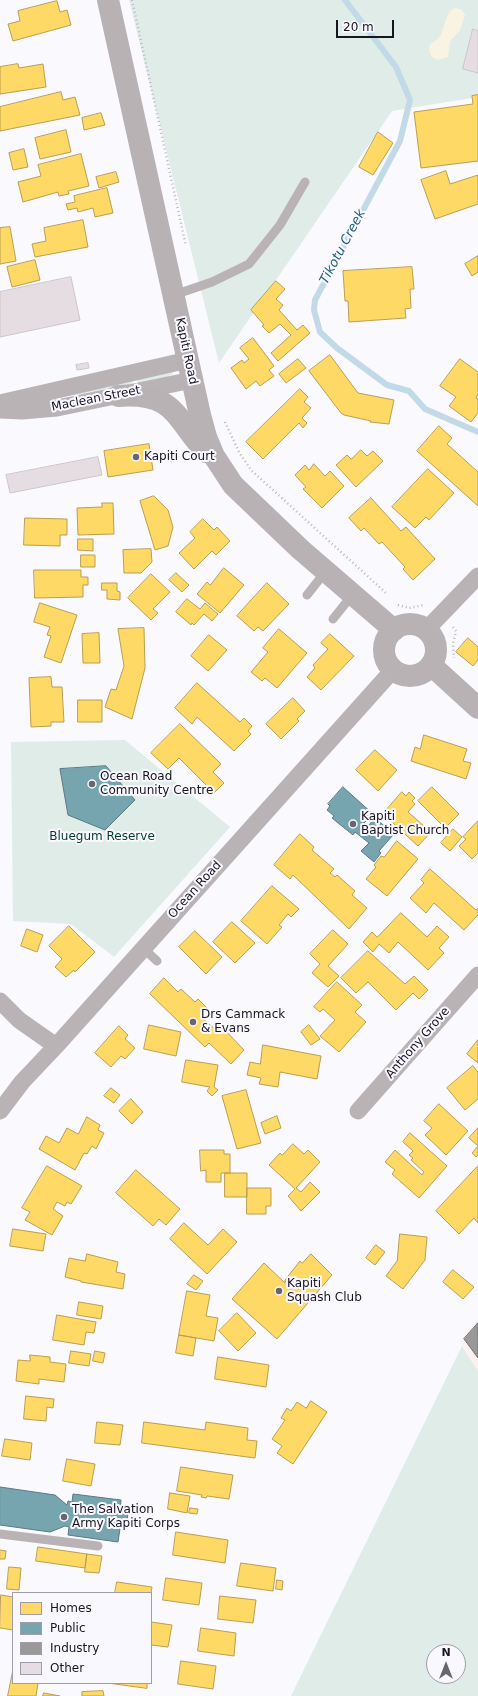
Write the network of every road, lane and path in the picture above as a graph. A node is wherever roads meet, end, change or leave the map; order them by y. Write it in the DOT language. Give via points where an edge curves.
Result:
graph roads {
  1 [pos="108,0"];
  2 [pos="132,0"];
  3 [pos="305,182"];
  4 [pos="186,249"];
  5 [pos="174,295"];
  6 [pos="190,370"];
  7 [pos="118,396"];
  8 [pos="0,403"];
  9 [pos="0,410"];
  10 [pos="224,420"];
  11 [pos="217,462"];
  12 [pos="326,571"];
  13 [pos="478,576"];
  14 [pos="353,594"];
  15 [pos="307,595"];
  16 [pos="389,598"];
  17 [pos="393,602"];
  18 [pos="428,603"];
  19 [pos="333,619"];
  20 [pos="453,626"];
  21 [pos="394,630"];
  22 [pos="426,630"];
  23 [pos="456,661"];
  24 [pos="431,665"];
  25 [pos="393,670"];
  26 [pos="478,708"];
  27 [pos="143,948"];
  28 [pos="157,960"];
  29 [pos="478,975"];
  30 [pos="0,1001"];
  31 [pos="56,1046"];
  32 [pos="0,1111"];
  33 [pos="358,1111"];
  34 [pos="0,1534"];
  35 [pos="98,1546"];
  1 -- 5 [label="main road, Kapiti Road"];
  2 -- 4 [label="path"];
  3 -- 5 [label="lane" via="280,225 249,264 212,282"];
  5 -- 6 [label="main road, Kapiti Road"];
  6 -- 7 [label="street, Maclean Street"];
  6 -- 8 [label="street, Maclean Street"];
  6 -- 11 [label="main road, Kapiti Road" via="206,437"];
  7 -- 9 [label="street, Maclean Street" via="57,408"];
  7 -- 11 [label="main road" via="145,396 164,403 176,412 197,442"];
  10 -- 16 [label="path" via="239,452 251,470"];
  11 -- 12 [label="main road, Kapiti Road" via="245,497"];
  12 -- 14 [label="main road, Kapiti Road"];
  12 -- 15 [label="lane"];
  13 -- 22 [label="street"];
  14 -- 19 [label="lane"];
  14 -- 21 [label="main road, Kapiti Road"];
  17 -- 18 [label="path" via="409,608"];
  20 -- 23 [label="path" via="456,632 453,654"];
  21 -- 22 [label="main road" via="407,624 420,626"];
  21 -- 25 [label="main road" via="384,645 384,654"];
  22 -- 24 [label="main road" via="435,643"];
  24 -- 25 [label="main road" via="413,676 402,675"];
  24 -- 26 [label="main road"];
  25 -- 27 [label="street, Ocean Road"];
  27 -- 28 [label="lane"];
  27 -- 31 [label="street, Ocean Road"];
  29 -- 33 [label="street, Anthony Grove"];
  30 -- 31 [label="street" via="19,1020"];
  31 -- 32 [label="street, Ocean Road" via="22,1082"];
  34 -- 35 [label="lane"];
}
